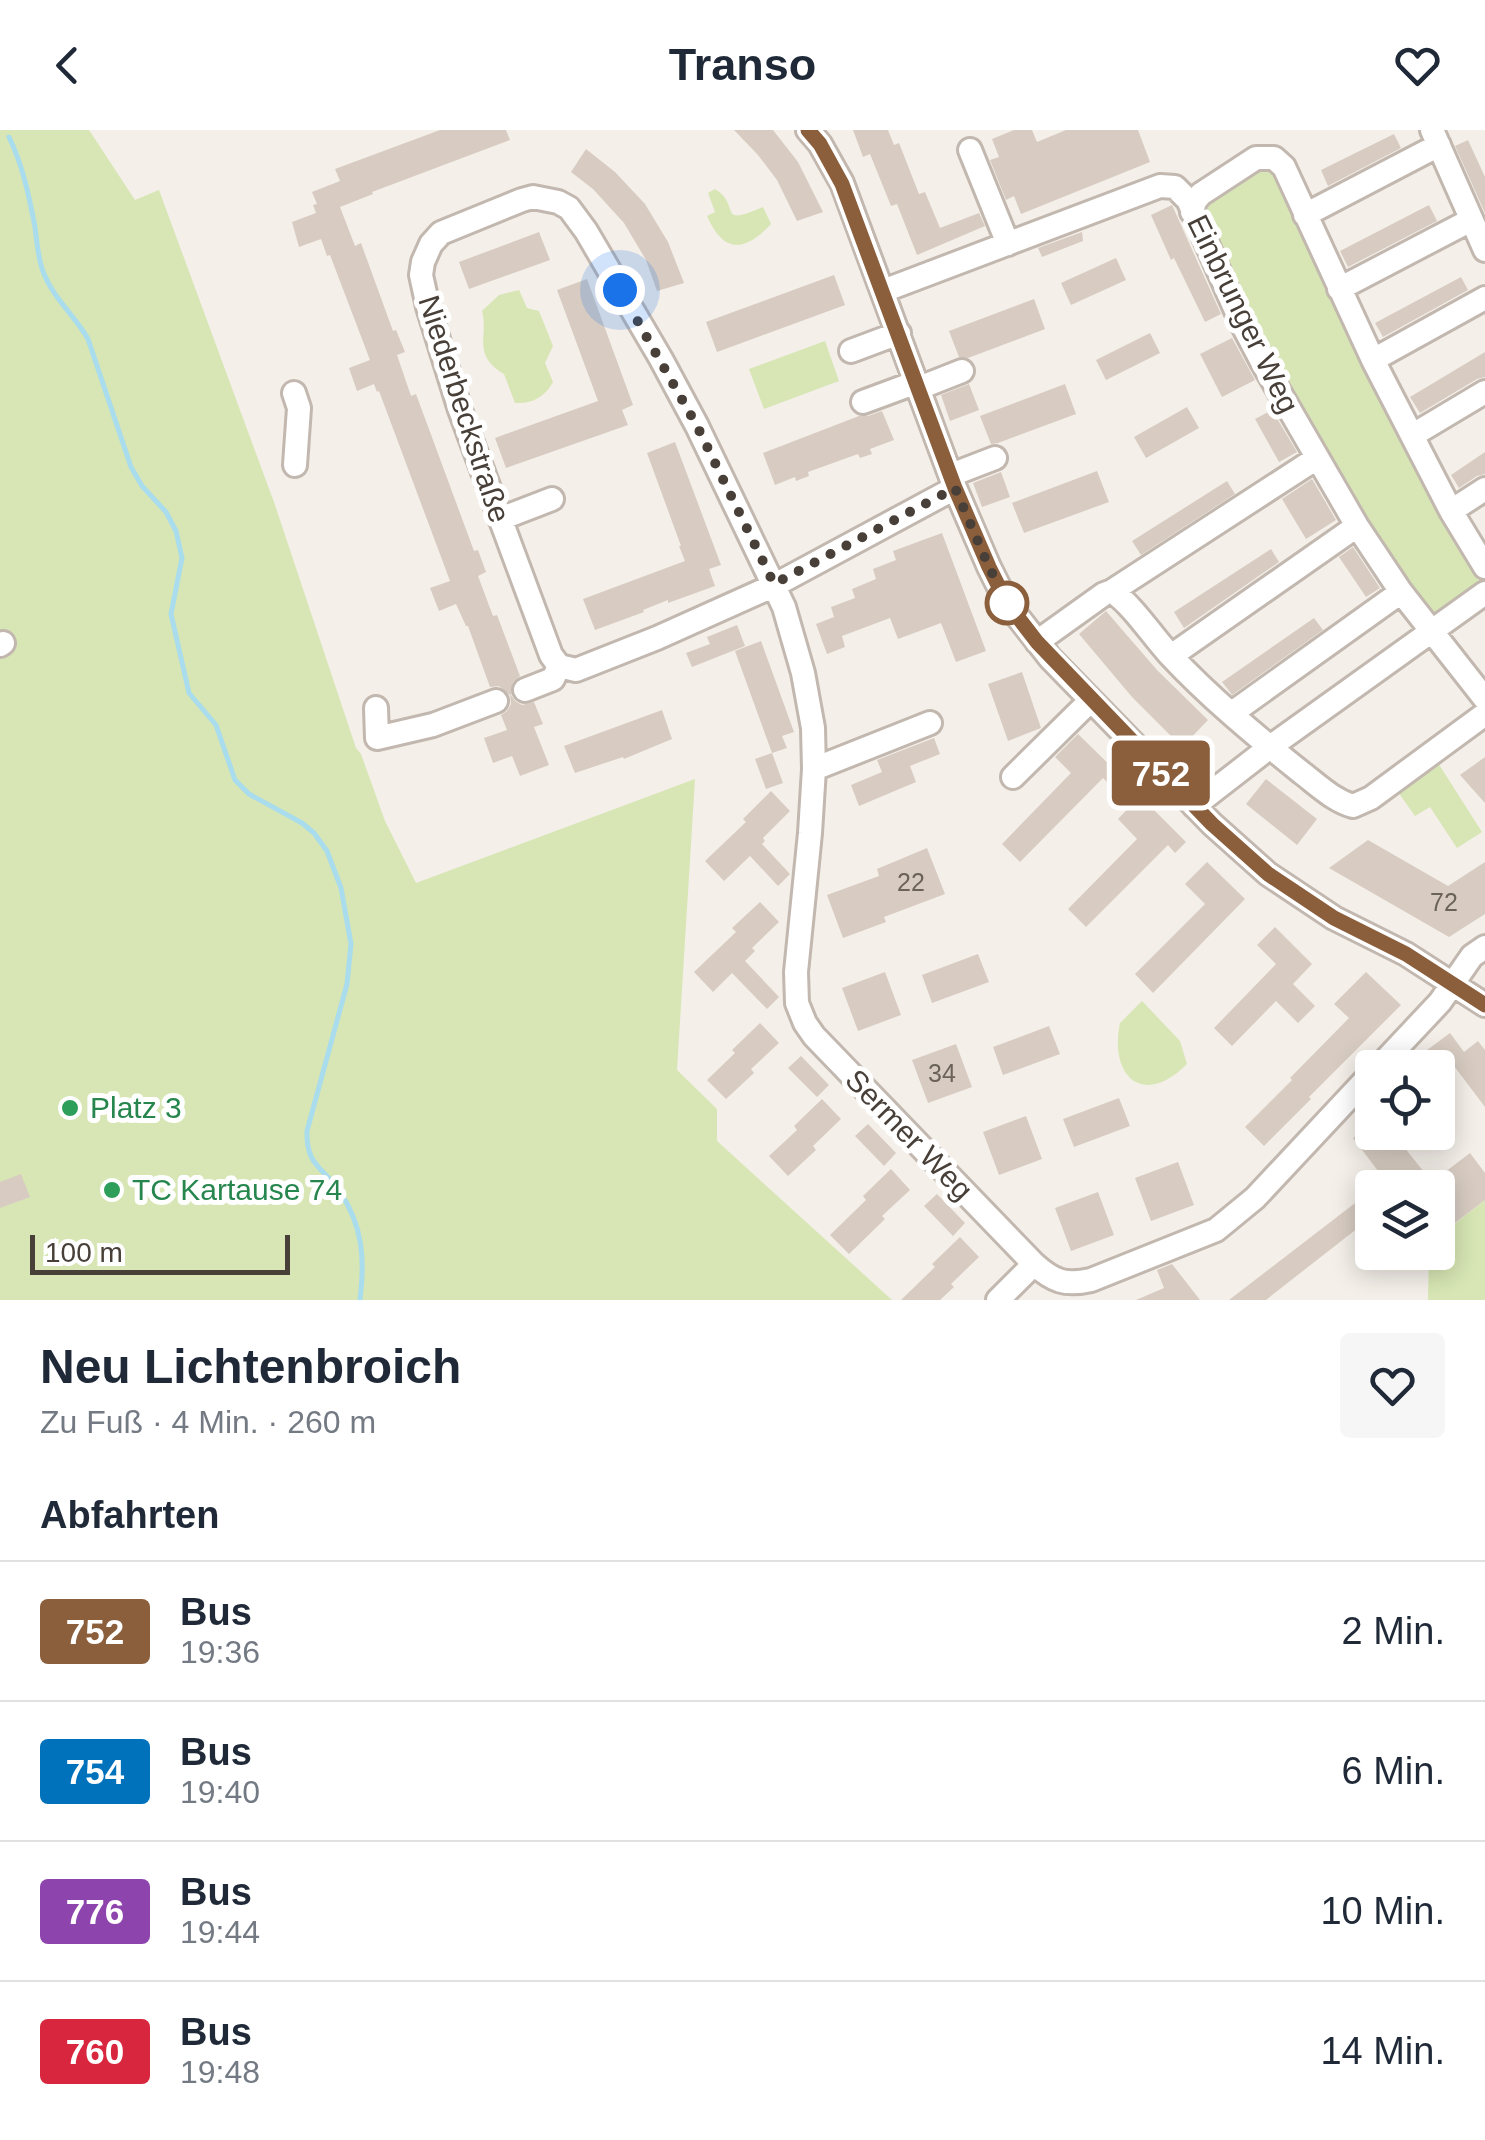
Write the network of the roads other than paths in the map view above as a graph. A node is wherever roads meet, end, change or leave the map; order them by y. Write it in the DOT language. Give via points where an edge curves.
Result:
graph roads {
  1 [pos="808,130"];
  2 [pos="1435,138"];
  3 [pos="970,150"];
  4 [pos="1192,212"];
  5 [pos="1305,215"];
  6 [pos="1471,220"];
  7 [pos="1008,244"];
  8 [pos="1485,250"];
  9 [pos="1340,289"];
  10 [pos="884,291"];
  11 [pos="1485,298"];
  12 [pos="899,333"];
  13 [pos="851,351"];
  14 [pos="1374,360"];
  15 [pos="962,371"];
  16 [pos="918,385"];
  17 [pos="1485,392"];
  18 [pos="294,393"];
  19 [pos="863,402"];
  20 [pos="1413,434"];
  21 [pos="995,458"];
  22 [pos="1317,458"];
  23 [pos="295,466"];
  24 [pos="953,482"];
  25 [pos="1485,489"];
  26 [pos="552,499"];
  27 [pos="1452,510"];
  28 [pos="500,519"];
  29 [pos="1357,526"];
  30 [pos="1485,567"];
  31 [pos="774,584"];
  32 [pos="1112,590"];
  33 [pos="1401,592"];
  34 [pos="1485,593"];
  35 [pos="1432,632"];
  36 [pos="1037,642"];
  37 [pos="1170,656"];
  38 [pos="559,666"];
  39 [pos="525,690"];
  40 [pos="1485,699"];
  41 [pos="1092,700"];
  42 [pos="496,702"];
  43 [pos="376,708"];
  44 [pos="1232,713"];
  45 [pos="1485,714"];
  46 [pos="930,723"];
  47 [pos="1270,747"];
  48 [pos="814,770"];
  49 [pos="1012,777"];
  50 [pos="1194,806"];
  51 [pos="1485,948"];
  52 [pos="1452,982"];
  53 [pos="1485,1005"];
  54 [pos="1395,1050"];
  55 [pos="1355,1091"];
  56 [pos="1034,1264"];
  57 [pos="998,1300"];
  1 -- 10 [label="street" via="842,184"];
  2 -- 5 [label="street"];
  2 -- 6 [label="street"];
  3 -- 7 [label="street"];
  4 -- 5 [label="street" via="1201,194 1268,157 1284,167"];
  4 -- 7 [label="street, Einbrunger Weg" via="1184,193 1160,186"];
  4 -- 22 [label="street, Einbrunger Weg" via="1240,320"];
  5 -- 9 [label="street"];
  6 -- 8 [label="street"];
  6 -- 9 [label="street"];
  7 -- 10 [label="street, Einbrunger Weg"];
  9 -- 14 [label="street"];
  10 -- 12 [label="street"];
  11 -- 14 [label="street"];
  12 -- 13 [label="street"];
  12 -- 16 [label="street"];
  14 -- 20 [label="street"];
  15 -- 16 [label="street"];
  16 -- 19 [label="street"];
  16 -- 24 [label="street"];
  17 -- 20 [label="street"];
  18 -- 23 [label="street"];
  20 -- 27 [label="street"];
  21 -- 24 [label="street"];
  22 -- 29 [label="street, Einbrunger Weg"];
  22 -- 32 [label="street"];
  24 -- 31 [label="street"];
  24 -- 36 [label="street" via="1007,603"];
  25 -- 27 [label="street"];
  26 -- 28 [label="street"];
  27 -- 30 [label="street"];
  28 -- 31 [label="street, Niederbeckstraße" via="421,274 441,233 533,198 569,208 666,347"];
  28 -- 38 [label="street, Niederbeckstraße"];
  29 -- 33 [label="street, Einbrunger Weg"];
  29 -- 37 [label="street"];
  31 -- 38 [label="street" via="661,647 576,670"];
  31 -- 48 [label="street, Sermer Weg" via="804,674"];
  32 -- 36 [label="street"];
  32 -- 37 [label="street"];
  33 -- 35 [label="street, Einbrunger Weg"];
  33 -- 44 [label="street"];
  34 -- 35 [label="street"];
  35 -- 40 [label="street, Einbrunger Weg"];
  35 -- 47 [label="street"];
  36 -- 41 [label="street"];
  37 -- 44 [label="street"];
  38 -- 39 [label="street" via="553,679"];
  41 -- 49 [label="street"];
  41 -- 50 [label="street"];
  42 -- 43 [label="street" via="376,738"];
  44 -- 47 [label="street"];
  45 -- 47 [label="street" via="1354,806 1339,802"];
  46 -- 48 [label="street"];
  47 -- 50 [label="street"];
  48 -- 56 [label="street, Sermer Weg" via="796,972 805,1023"];
  50 -- 52 [label="street" via="1268,874"];
  51 -- 52 [label="street"];
  52 -- 53 [label="street"];
  52 -- 54 [label="street"];
  55 -- 56 [label="street, Sermer Weg" via="1216,1230 1076,1284 1059,1283"];
  56 -- 57 [label="street"];
}
